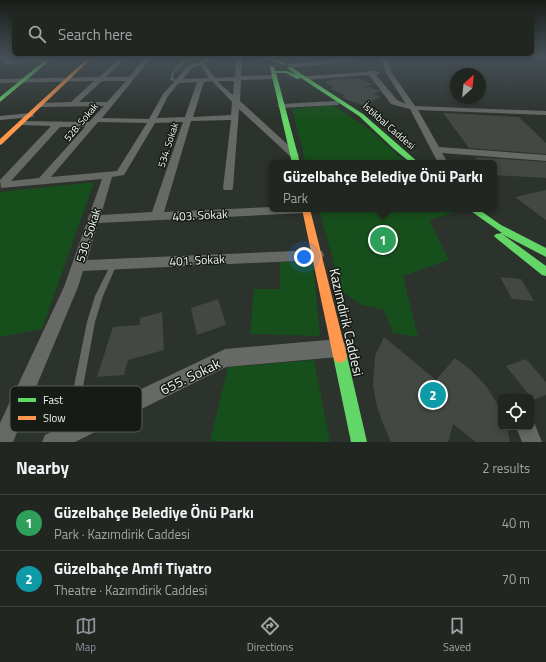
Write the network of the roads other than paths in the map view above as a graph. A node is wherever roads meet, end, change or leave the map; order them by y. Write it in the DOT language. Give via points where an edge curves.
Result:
graph roads {
  1 [pos="28,78"];
  2 [pos="68,78"];
  3 [pos="101,78"];
  4 [pos="171,78"];
  5 [pos="180,78"];
  6 [pos="238,78"];
  7 [pos="280,78"];
  8 [pos="298,78"];
  9 [pos="306,78"];
  10 [pos="310,78"];
  11 [pos="375,78"];
  12 [pos="392,78"];
  13 [pos="130,79"];
  14 [pos="212,79"];
  15 [pos="25,80"];
  16 [pos="177,80"];
  17 [pos="201,80"];
  18 [pos="0,81"];
  19 [pos="0,100"];
  20 [pos="235,102"];
  21 [pos="335,103"];
  22 [pos="109,104"];
  23 [pos="40,105"];
  24 [pos="72,105"];
  25 [pos="281,106"];
  26 [pos="413,108"];
  27 [pos="546,113"];
  28 [pos="30,115"];
  29 [pos="235,117"];
  30 [pos="0,118"];
  31 [pos="187,120"];
  32 [pos="152,121"];
  33 [pos="22,123"];
  34 [pos="94,123"];
  35 [pos="58,124"];
  36 [pos="0,143"];
  37 [pos="396,148"];
  38 [pos="436,150"];
  39 [pos="546,158"];
  40 [pos="295,159"];
  41 [pos="411,160"];
  42 [pos="441,160"];
  43 [pos="108,175"];
  44 [pos="43,180"];
  45 [pos="1,185"];
  46 [pos="228,188"];
  47 [pos="269,211"];
  48 [pos="307,212"];
  49 [pos="476,212"];
  50 [pos="156,217"];
  51 [pos="94,219"];
  52 [pos="489,222"];
  53 [pos="546,253"];
  54 [pos="317,255"];
  55 [pos="114,264"];
  56 [pos="78,266"];
  57 [pos="546,272"];
  58 [pos="338,348"];
  59 [pos="27,386"];
  60 [pos="78,386"];
  61 [pos="142,398"];
  62 [pos="10,424"];
  63 [pos="527,430"];
  64 [pos="73,432"];
  65 [pos="69,434"];
  66 [pos="2,442"];
  67 [pos="52,442"];
  68 [pos="359,442"];
  69 [pos="532,442"];
  1 -- 15 [label="main road"];
  2 -- 3 [label="street"];
  2 -- 15 [label="street"];
  2 -- 23 [label="main road"];
  3 -- 13 [label="street"];
  3 -- 24 [label="street"];
  4 -- 16 [label="lane"];
  5 -- 16 [label="street"];
  6 -- 14 [label="street"];
  6 -- 20 [label="street"];
  7 -- 25 [label="main road"];
  8 -- 21 [label="main road"];
  9 -- 10 [label="street"];
  9 -- 37 [label="main road, İstikbal Caddesi" via="361,115"];
  11 -- 26 [label="street" via="394,102"];
  12 -- 26 [label="street"];
  13 -- 22 [label="street, 528. Sokak"];
  14 -- 17 [label="street"];
  14 -- 20 [label="street"];
  15 -- 18 [label="street"];
  15 -- 19 [label="main road"];
  16 -- 17 [label="street"];
  16 -- 32 [label="street" via="165,95"];
  17 -- 31 [label="street, 534. Sokak"];
  20 -- 29 [label="street"];
  20 -- 40 [label="street"];
  21 -- 25 [label="street"];
  21 -- 37 [label="main road"];
  22 -- 24 [label="street"];
  22 -- 34 [label="street, 528. Sokak"];
  23 -- 24 [label="street"];
  23 -- 28 [label="main road"];
  25 -- 40 [label="main road"];
  26 -- 27 [label="street"];
  26 -- 38 [label="street"];
  28 -- 30 [label="street"];
  28 -- 33 [label="main road"];
  29 -- 31 [label="street"];
  29 -- 46 [label="street"];
  31 -- 32 [label="street"];
  31 -- 50 [label="street, 534. Sokak"];
  32 -- 34 [label="street"];
  32 -- 43 [label="street" via="120,173"];
  33 -- 35 [label="street"];
  33 -- 36 [label="main road"];
  34 -- 35 [label="street"];
  34 -- 44 [label="street, 528. Sokak"];
  35 -- 45 [label="street"];
  37 -- 41 [label="main road, İstikbal Caddesi"];
  38 -- 39 [label="street"];
  38 -- 42 [label="street"];
  43 -- 44 [label="street"];
  43 -- 51 [label="street, 530. Sokak"];
  44 -- 45 [label="street"];
  47 -- 50 [label="street, 403. Sokak"];
  48 -- 54 [label="main road, Kazımdirik Caddesi"];
  49 -- 52 [label="main road"];
  50 -- 51 [label="street, 403. Sokak"];
  51 -- 56 [label="street, 530. Sokak"];
  52 -- 53 [label="main road"];
  52 -- 57 [label="main road" via="492,231"];
  54 -- 55 [label="street, 401. Sokak"];
  54 -- 58 [label="main road, Kazımdirik Caddesi"];
  55 -- 56 [label="street, 401. Sokak"];
  55 -- 60 [label="lane" via="99,296 91,322"];
  56 -- 59 [label="street, 530. Sokak"];
  58 -- 61 [label="street, 655. Sokak" via="225,358"];
  58 -- 68 [label="main road, Kazımdirik Caddesi"];
  62 -- 66 [label="street, 530. Sokak"];
  63 -- 69 [label="street"];
  64 -- 65 [label="street, 655. Sokak"];
  65 -- 67 [label="street, 655. Sokak"];
}
